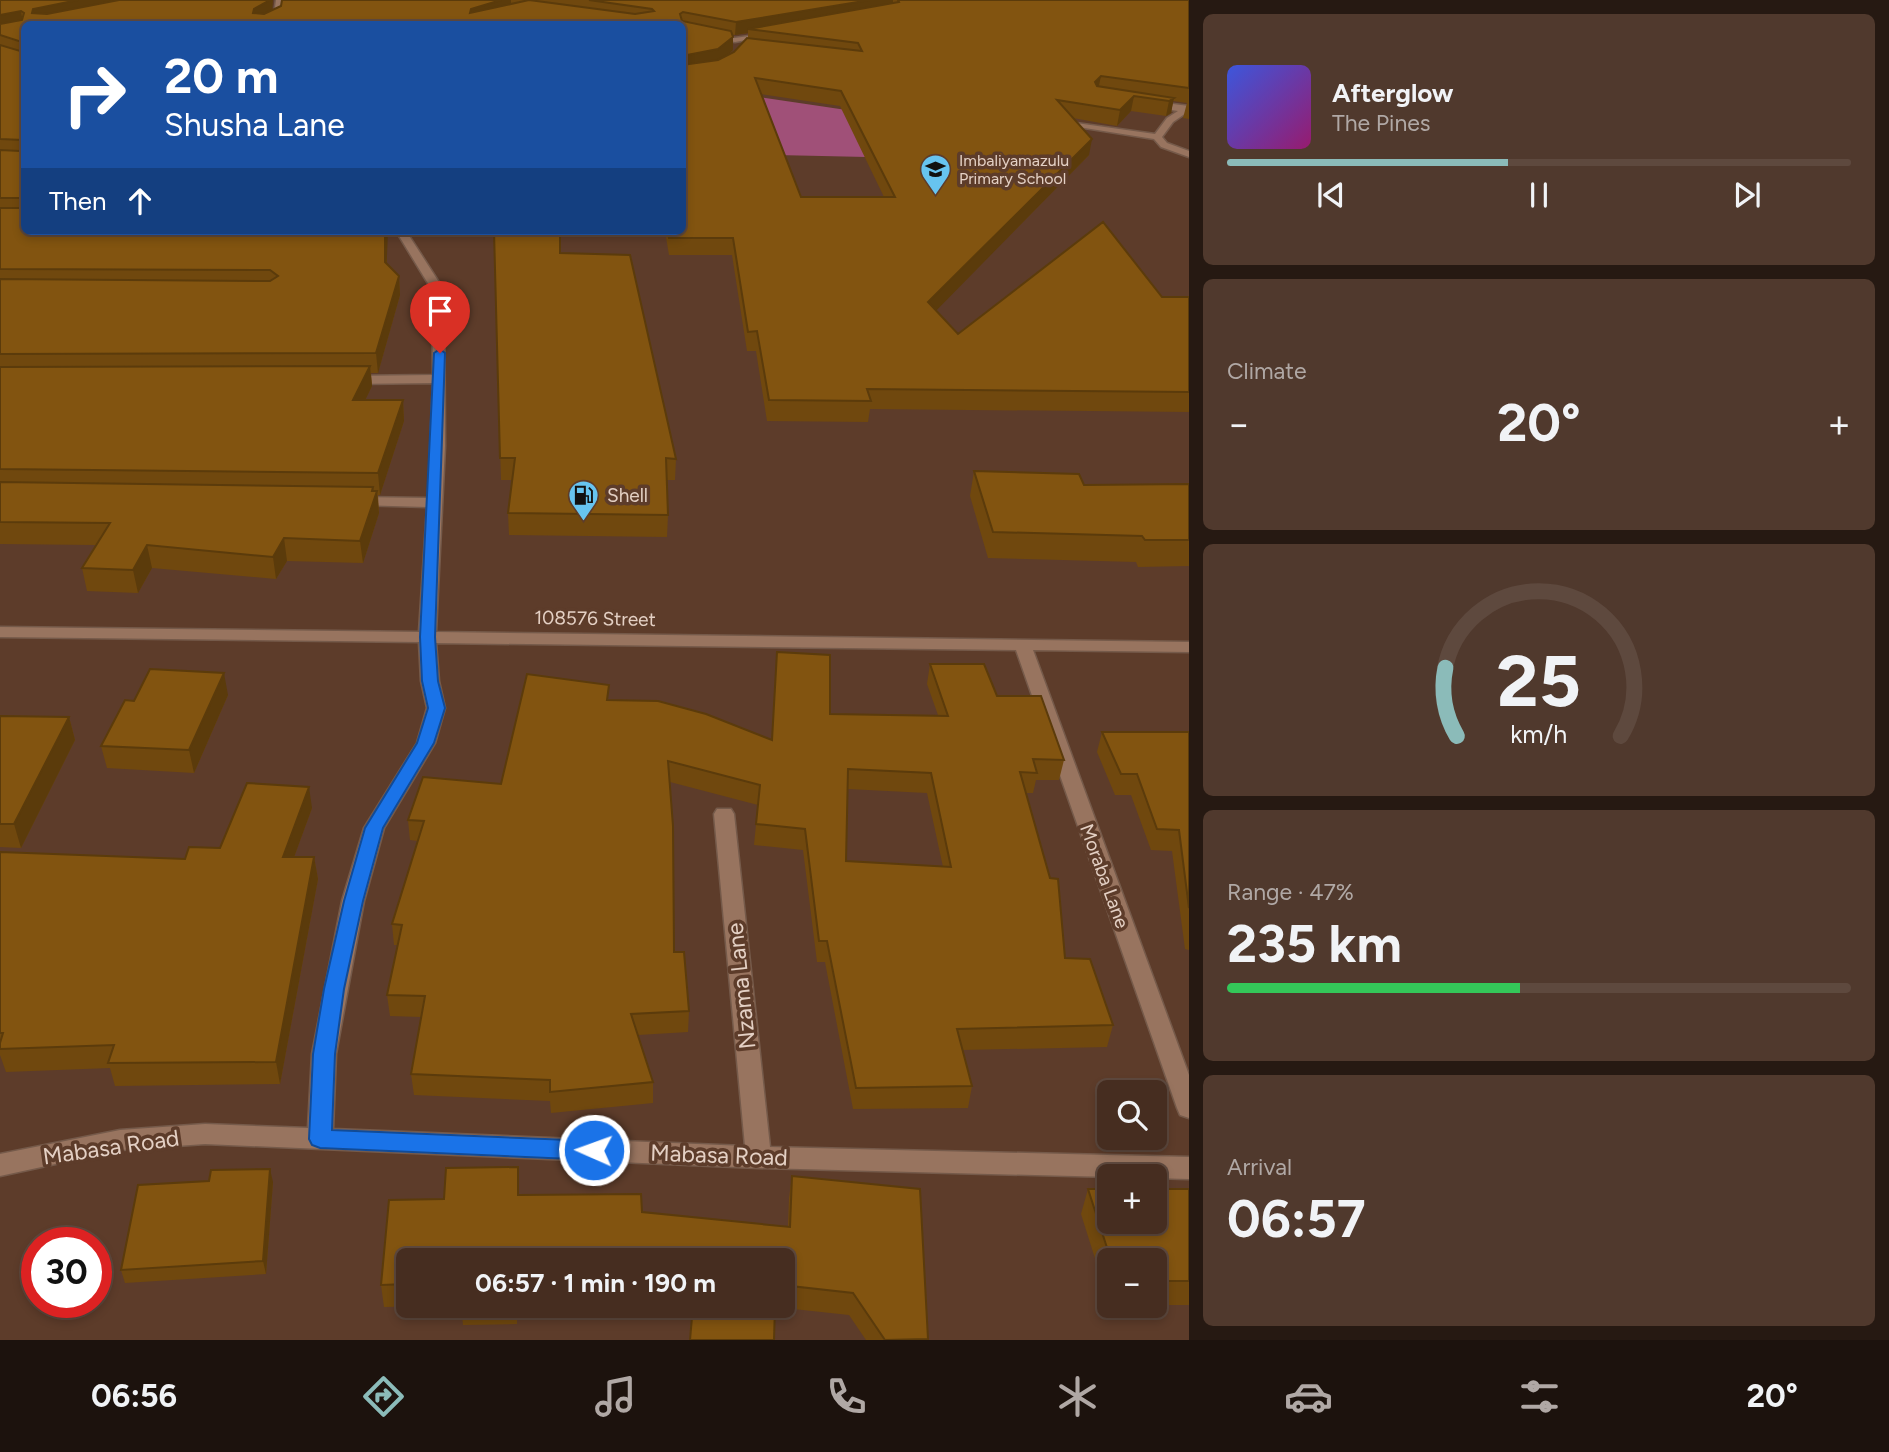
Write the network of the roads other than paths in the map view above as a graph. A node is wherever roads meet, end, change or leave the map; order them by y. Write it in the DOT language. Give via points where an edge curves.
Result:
graph roads {
  1 [pos="278,0"];
  2 [pos="266,21"];
  3 [pos="686,30"];
  4 [pos="774,34"];
  5 [pos="738,45"];
  6 [pos="752,47"];
  7 [pos="1135,102"];
  8 [pos="1186,108"];
  9 [pos="1076,125"];
  10 [pos="1157,137"];
  11 [pos="1189,155"];
  12 [pos="404,235"];
  13 [pos="439,379"];
  14 [pos="333,380"];
  15 [pos="336,501"];
  16 [pos="434,503"];
  17 [pos="0,632"];
  18 [pos="427,637"];
  19 [pos="1022,645"];
  20 [pos="1189,647"];
  21 [pos="723,814"];
  22 [pos="1189,1108"];
  23 [pos="320,1139"];
  24 [pos="759,1157"];
  25 [pos="0,1165"];
  26 [pos="1189,1168"];
  1 -- 2 [label="street" via="277,16"];
  3 -- 5 [label="street"];
  4 -- 5 [label="street"];
  5 -- 6 [label="street"];
  7 -- 8 [label="street"];
  8 -- 10 [label="street"];
  9 -- 10 [label="street"];
  10 -- 11 [label="street" via="1164,145"];
  12 -- 13 [label="street" via="438,290"];
  13 -- 14 [label="street"];
  13 -- 16 [label="street"];
  15 -- 16 [label="street"];
  16 -- 18 [label="street"];
  17 -- 18 [label="street, 108576 Street"];
  18 -- 19 [label="street, 108576 Street"];
  18 -- 23 [label="street" via="436,708 425,743 374,828 353,901 324,1054"];
  19 -- 20 [label="street, 108576 Street"];
  19 -- 22 [label="street, Moraba Lane"];
  21 -- 24 [label="street, Nzama Lane"];
  23 -- 24 [label="street, Mabasa Road"];
  23 -- 25 [label="street, Mabasa Road" via="205,1134 120,1140"];
  24 -- 26 [label="street, Mabasa Road"];
}
